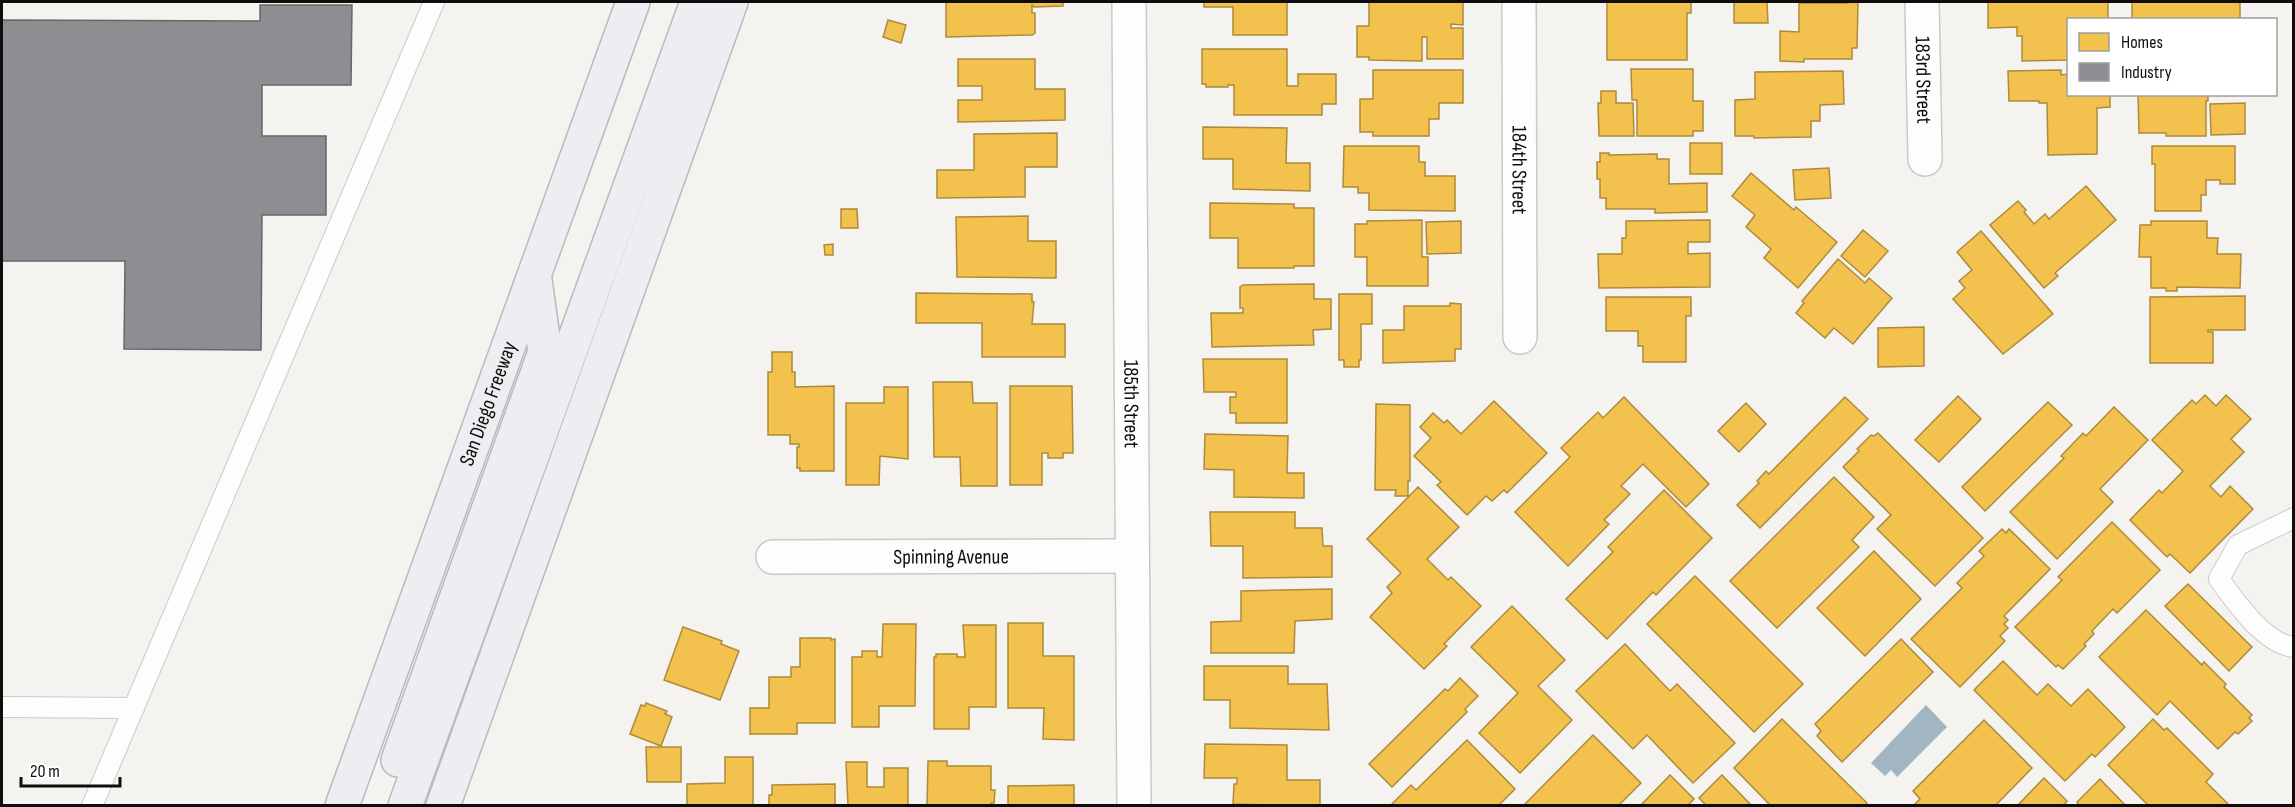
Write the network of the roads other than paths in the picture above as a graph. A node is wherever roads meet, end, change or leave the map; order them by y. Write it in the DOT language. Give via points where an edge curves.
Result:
graph roads {
  1 [pos="434,2"];
  2 [pos="633,2"];
  3 [pos="697,2"];
  4 [pos="731,2"];
  5 [pos="1129,2"];
  6 [pos="1519,2"];
  7 [pos="1922,2"];
  8 [pos="1925,159"];
  9 [pos="534,275"];
  10 [pos="1520,337"];
  11 [pos="2294,518"];
  12 [pos="1132,556"];
  13 [pos="773,557"];
  14 [pos="2294,647"];
  15 [pos="2,707"];
  16 [pos="134,708"];
  17 [pos="92,806"];
  18 [pos="342,806"];
  19 [pos="383,806"];
  20 [pos="405,806"];
  21 [pos="442,806"];
  22 [pos="1134,806"];
  1 -- 16 [label="lane"];
  2 -- 9 [label="highway, San Diego Freeway"];
  3 -- 20 [label="highway"];
  4 -- 21 [label="highway"];
  5 -- 12 [label="street, 185th Street"];
  6 -- 10 [label="street, 184th Street"];
  7 -- 8 [label="street, 183rd Street"];
  9 -- 18 [label="highway, San Diego Freeway"];
  9 -- 19 [label="highway" via="545,352"];
  11 -- 14 [label="lane" via="2238,546 2219,579 2245,615 2283,646"];
  12 -- 13 [label="street, Spinning Avenue"];
  12 -- 22 [label="street, 185th Street"];
  15 -- 16 [label="lane"];
  16 -- 17 [label="lane"];
}
